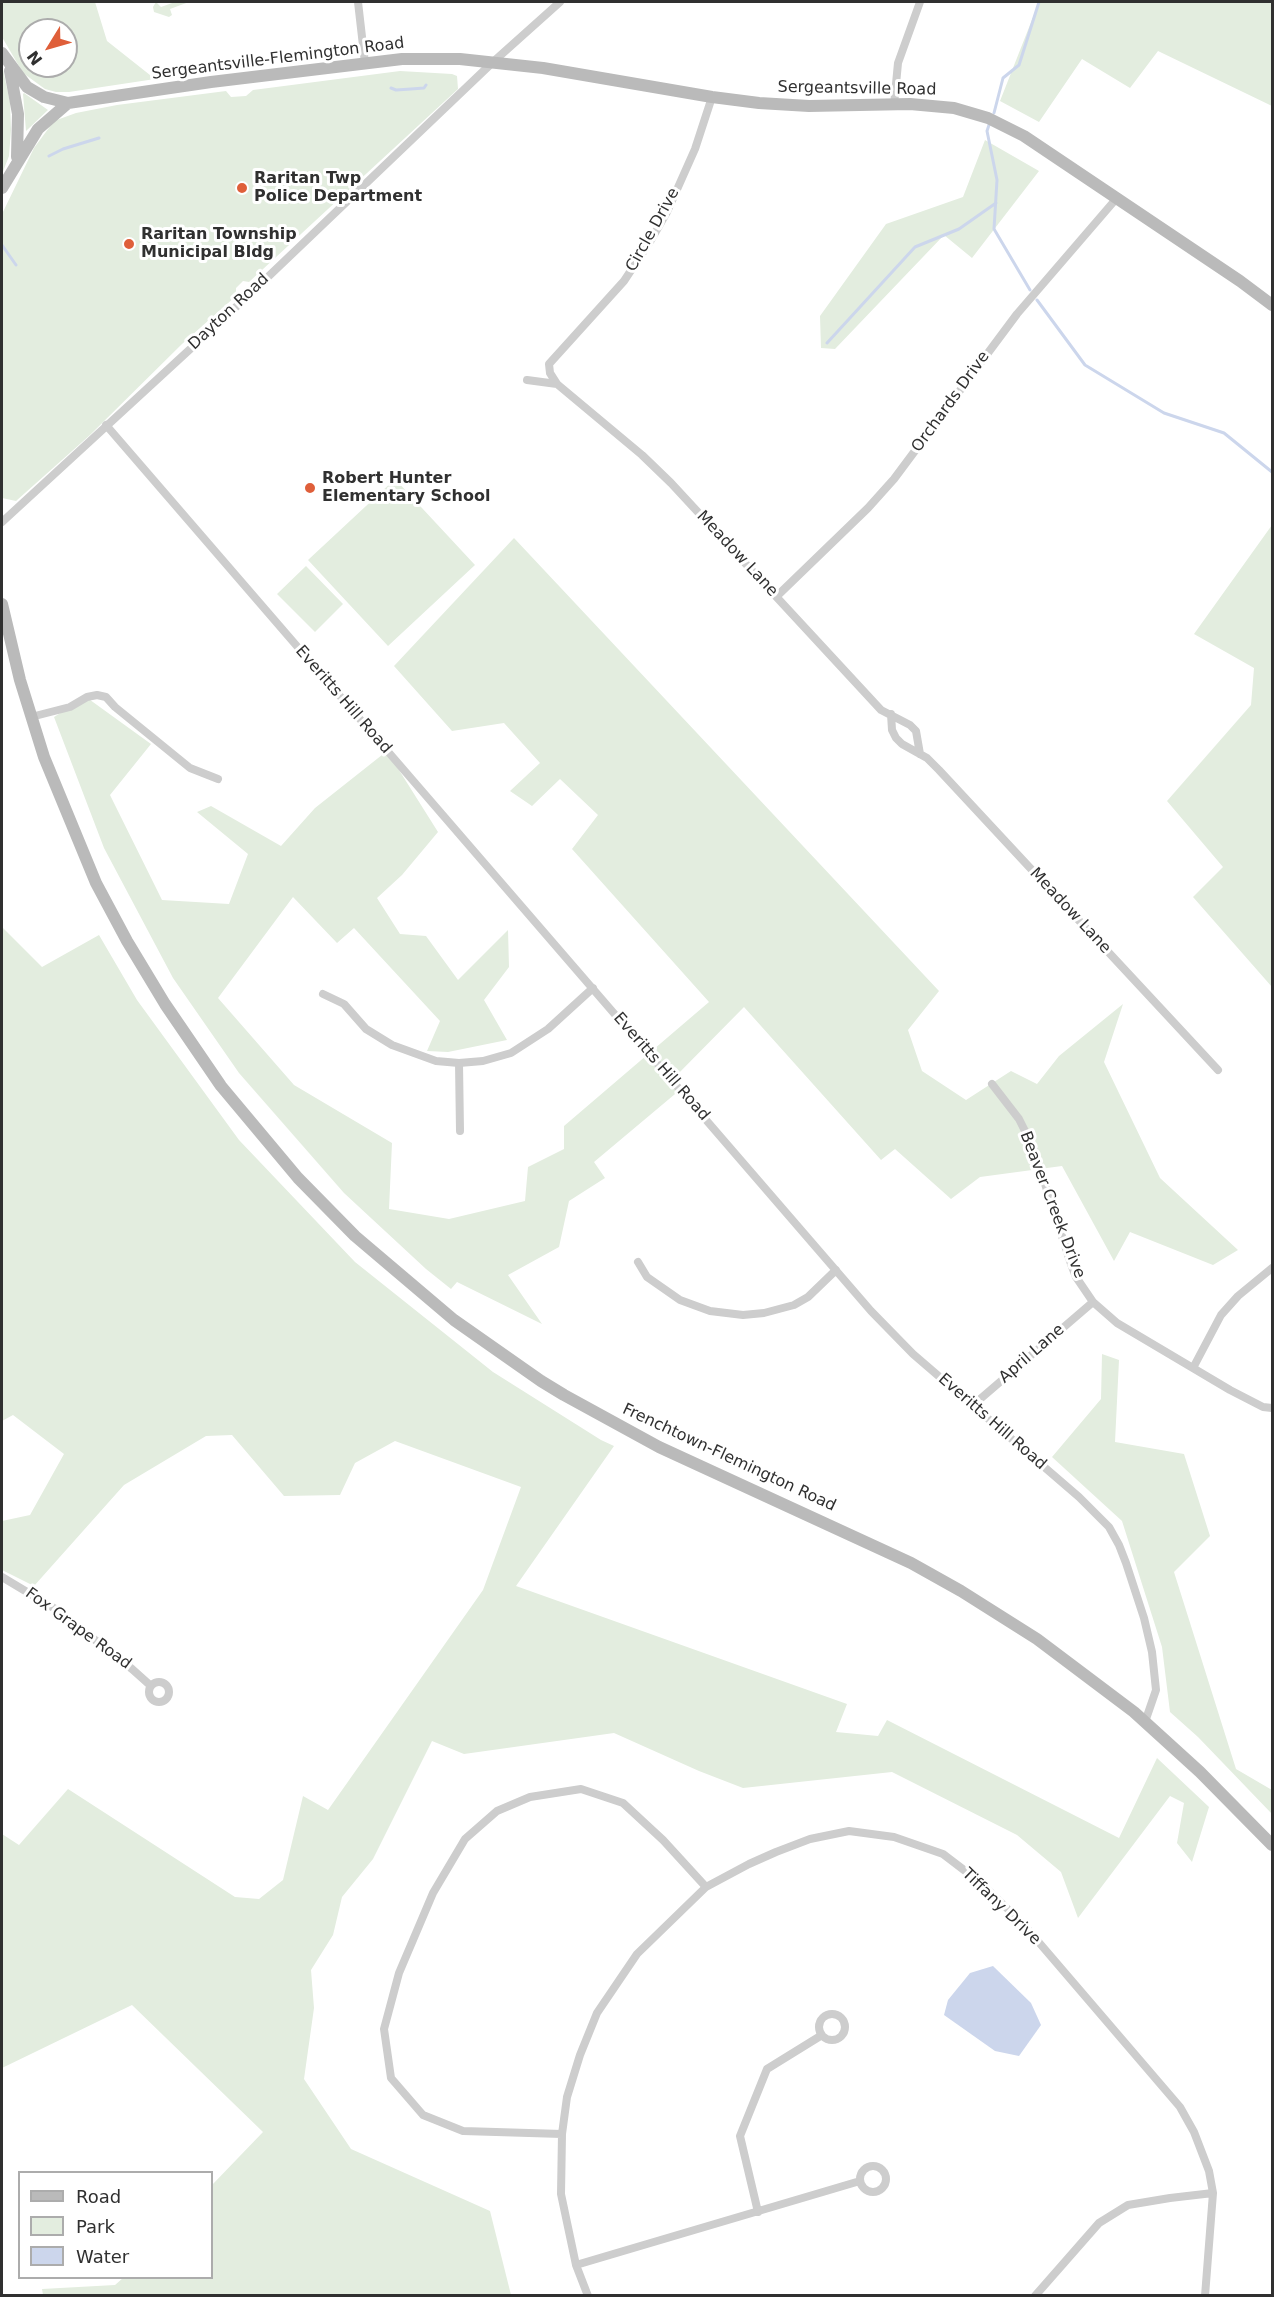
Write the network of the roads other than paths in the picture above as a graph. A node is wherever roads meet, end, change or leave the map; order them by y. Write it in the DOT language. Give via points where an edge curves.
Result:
graph roads {
  1 [pos="358,2"];
  2 [pos="560,2"];
  3 [pos="920,2"];
  4 [pos="5,58"];
  5 [pos="493,62"];
  6 [pos="365,63"];
  7 [pos="712,97"];
  8 [pos="68,104"];
  9 [pos="894,105"];
  10 [pos="17,162"];
  11 [pos="2,187"];
  12 [pos="1116,199"];
  13 [pos="1272,305"];
  14 [pos="527,380"];
  15 [pos="557,384"];
  16 [pos="106,426"];
  17 [pos="2,522"];
  18 [pos="777,597"];
  19 [pos="2,604"];
  20 [pos="891,714"];
  21 [pos="31,717"];
  22 [pos="920,754"];
  23 [pos="218,779"];
  24 [pos="594,988"];
  25 [pos="323,994"];
  26 [pos="459,1063"];
  27 [pos="1218,1070"];
  28 [pos="992,1084"];
  29 [pos="460,1131"];
  30 [pos="638,1262"];
  31 [pos="1272,1268"];
  32 [pos="836,1270"];
  33 [pos="1093,1302"];
  34 [pos="1193,1368"];
  35 [pos="972,1406"];
  36 [pos="1272,1408"];
  37 [pos="2,1577"];
  38 [pos="151,1686"];
  39 [pos="1145,1722"];
  40 [pos="1272,1845"];
  41 [pos="706,1887"];
  42 [pos="822,2035"];
  43 [pos="562,2134"];
  44 [pos="860,2181"];
  45 [pos="1213,2193"];
  46 [pos="758,2212"];
  47 [pos="576,2265"];
  48 [pos="588,2295"];
  49 [pos="1035,2295"];
  50 [pos="1205,2295"];
  1 -- 6 [label="street"];
  2 -- 5 [label="street, Dayton Road"];
  3 -- 9 [label="street" via="898,63"];
  4 -- 8 [label="main road, Sergeantsville-Flemington Road" via="32,91"];
  4 -- 10 [label="main road" via="18,114"];
  5 -- 6 [label="main road, Sergeantsville-Flemington Road" via="402,59"];
  5 -- 7 [label="main road, Sergeantsville Road"];
  5 -- 16 [label="street, Dayton Road"];
  6 -- 8 [label="main road, Sergeantsville-Flemington Road"];
  7 -- 9 [label="main road, Sergeantsville Road" via="809,106"];
  7 -- 15 [label="street, Circle Drive" via="695,149 651,240 619,287 549,364"];
  8 -- 10 [label="main road" via="38,129"];
  9 -- 12 [label="main road, Sergeantsville Road" via="954,108 988,118 1024,136"];
  10 -- 11 [label="main road"];
  12 -- 13 [label="main road, Sergeantsville Road"];
  12 -- 18 [label="street, Orchards Drive" via="1017,314 894,479"];
  14 -- 15 [label="street"];
  15 -- 18 [label="street, Meadow Lane" via="671,483"];
  16 -- 17 [label="street, Dayton Road"];
  16 -- 24 [label="street, Everitts Hill Road"];
  18 -- 20 [label="street, Meadow Lane" via="881,710"];
  19 -- 21 [label="main road, Frenchtown-Flemington Road"];
  20 -- 22 [label="street, Meadow Lane" via="916,731"];
  20 -- 22 [label="street, Meadow Lane" via="896,738"];
  21 -- 23 [label="street" via="87,697 106,697 190,768"];
  21 -- 39 [label="main road, Frenchtown-Flemington Road" via="59,797 96,883 165,1004 221,1086 272,1149 374,1253 454,1320 541,1381 659,1447 937,1577 1045,1644"];
  22 -- 27 [label="street, Meadow Lane"];
  24 -- 26 [label="street" via="548,1029 511,1053"];
  24 -- 32 [label="street, Everitts Hill Road"];
  25 -- 26 [label="street" via="344,1004 366,1029 392,1045 436,1061"];
  26 -- 29 [label="street"];
  28 -- 33 [label="street, Beaver Creek Drive" via="1019,1119 1033,1147 1076,1277"];
  30 -- 32 [label="street" via="647,1277 680,1300 710,1311 743,1315 794,1305"];
  31 -- 34 [label="street" via="1221,1315"];
  32 -- 35 [label="street, Everitts Hill Road" via="913,1354"];
  33 -- 34 [label="street, Beaver Creek Drive" via="1117,1323"];
  33 -- 35 [label="street, April Lane"];
  34 -- 36 [label="street, Beaver Creek Drive" via="1246,1400"];
  35 -- 39 [label="street, Everitts Hill Road" via="1095,1512 1119,1545 1144,1618 1154,1667 1156,1690"];
  37 -- 38 [label="street, Fox Grape Road" via="57,1610"];
  39 -- 40 [label="main road, Frenchtown-Flemington Road"];
  41 -- 43 [label="street, Tiffany Drive" via="637,1954 597,2013 567,2097"];
  41 -- 43 [label="street" via="623,1803 581,1789 530,1797 497,1811 465,1839 433,1893 399,1973 384,2029 391,2078 423,2115 463,2131"];
  41 -- 45 [label="street, Tiffany Drive" via="776,1852 810,1839 849,1831 894,1837 943,1854 981,1883 1024,1925 1180,2107 1209,2171"];
  42 -- 46 [label="street" via="767,2069 740,2136"];
  43 -- 47 [label="street, Tiffany Drive" via="561,2194"];
  44 -- 46 [label="street"];
  45 -- 49 [label="street" via="1128,2205 1099,2223"];
  45 -- 50 [label="street, Tiffany Drive"];
  46 -- 47 [label="street"];
  47 -- 48 [label="street, Tiffany Drive"];
}
